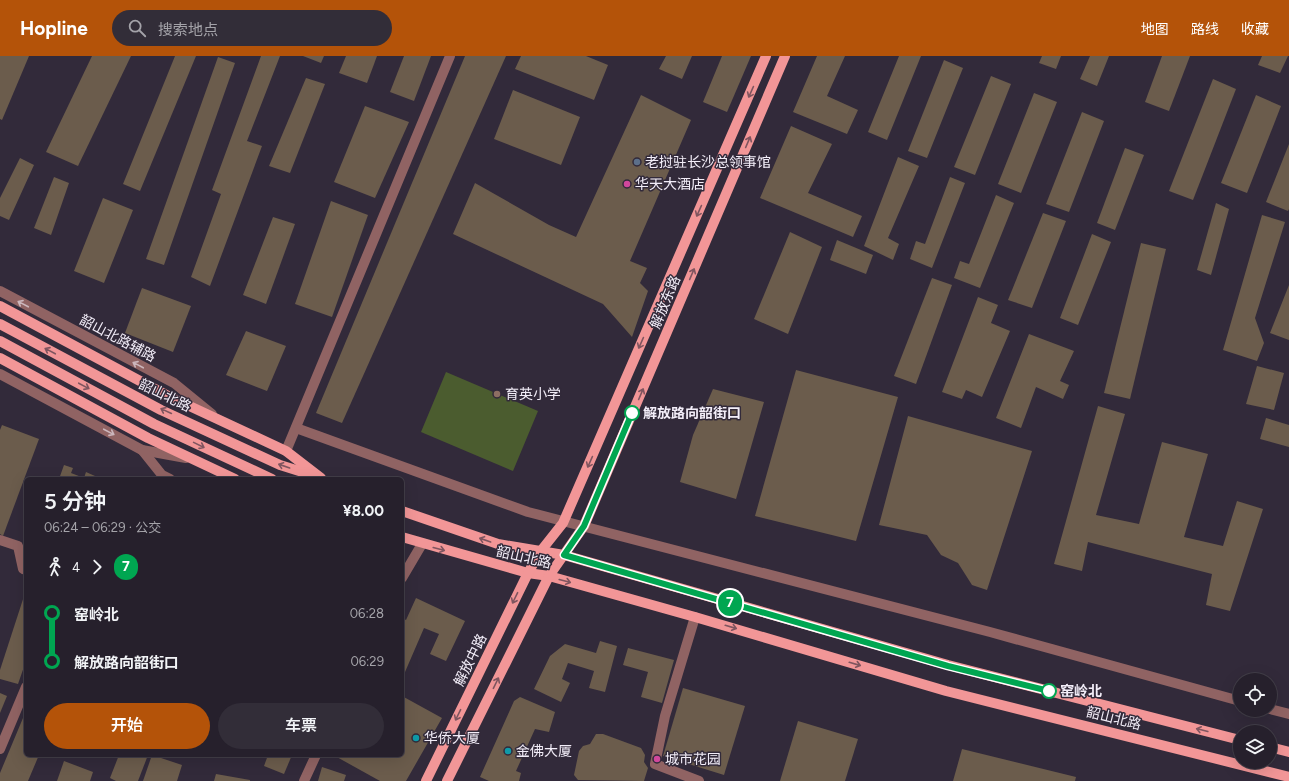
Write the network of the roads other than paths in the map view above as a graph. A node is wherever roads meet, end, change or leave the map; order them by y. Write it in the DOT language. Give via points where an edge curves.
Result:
graph roads {
  1 [pos="450,56"];
  2 [pos="766,56"];
  3 [pos="785,56"];
  4 [pos="0,291"];
  5 [pos="0,306"];
  6 [pos="0,324"];
  7 [pos="0,341"];
  8 [pos="0,358"];
  9 [pos="0,374"];
  10 [pos="216,418"];
  11 [pos="296,428"];
  12 [pos="142,450"];
  13 [pos="286,451"];
  14 [pos="194,459"];
  15 [pos="166,477"];
  16 [pos="231,477"];
  17 [pos="268,477"];
  18 [pos="319,477"];
  19 [pos="321,477"];
  20 [pos="404,512"];
  21 [pos="563,522"];
  22 [pos="584,526"];
  23 [pos="404,538"];
  24 [pos="0,540"];
  25 [pos="422,544"];
  26 [pos="540,552"];
  27 [pos="564,555"];
  28 [pos="24,569"];
  29 [pos="404,573"];
  30 [pos="528,574"];
  31 [pos="549,576"];
  32 [pos="695,617"];
  33 [pos="24,692"];
  34 [pos="1233,699"];
  35 [pos="1277,711"];
  36 [pos="1289,714"];
  37 [pos="1233,738"];
  38 [pos="0,749"];
  39 [pos="1277,749"];
  40 [pos="1289,752"];
  41 [pos="315,757"];
  42 [pos="1289,777"];
  43 [pos="304,781"];
  44 [pos="426,781"];
  45 [pos="447,781"];
  46 [pos="699,781"];
  1 -- 11 [label="street"];
  2 -- 21 [label="main road, 解放东路, one-way"];
  22 -- 3 [label="main road, 解放东路, one-way"];
  10 -- 4 [label="street, 韶山北路辅路, one-way" via="174,383"];
  5 -- 10 [label="main road" via="168,396"];
  18 -- 6 [label="main road, 韶山北路, one-way" via="280,465 161,410"];
  7 -- 17 [label="main road, 韶山北路, one-way" via="154,424"];
  8 -- 14 [label="main road" via="148,438"];
  9 -- 12 [label="street, one-way"];
  10 -- 13 [label="main road"];
  11 -- 13 [label="street"];
  11 -- 21 [label="street" via="528,512"];
  12 -- 14 [label="street"];
  12 -- 15 [label="street"];
  13 -- 19 [label="main road"];
  14 -- 16 [label="main road"];
  26 -- 20 [label="main road, 韶山北路, one-way" via="498,544"];
  21 -- 22 [label="street"];
  21 -- 26 [label="main road, 解放东路"];
  22 -- 27 [label="main road, 解放东路"];
  22 -- 34 [label="street" via="990,632"];
  23 -- 25 [label="main road, 韶山北路"];
  24 -- 28 [label="street" via="18,546"];
  25 -- 29 [label="street"];
  25 -- 30 [label="main road, 韶山北路, one-way"];
  26 -- 27 [label="main road, 韶山北路"];
  26 -- 30 [label="main road, 解放中路"];
  27 -- 31 [label="main road"];
  37 -- 27 [label="main road, 韶山北路, one-way" via="948,666"];
  30 -- 31 [label="main road, 韶山北路"];
  30 -- 44 [label="main road, 解放中路, one-way"];
  31 -- 32 [label="main road, 韶山北路, one-way"];
  45 -- 31 [label="main road, one-way"];
  32 -- 42 [label="main road, 韶山北路, one-way" via="946,691"];
  32 -- 46 [label="street" via="665,716 655,764"];
  33 -- 38 [label="street"];
  35 -- 36 [label="street"];
  39 -- 40 [label="main road"];
  41 -- 43 [label="street"];
}
